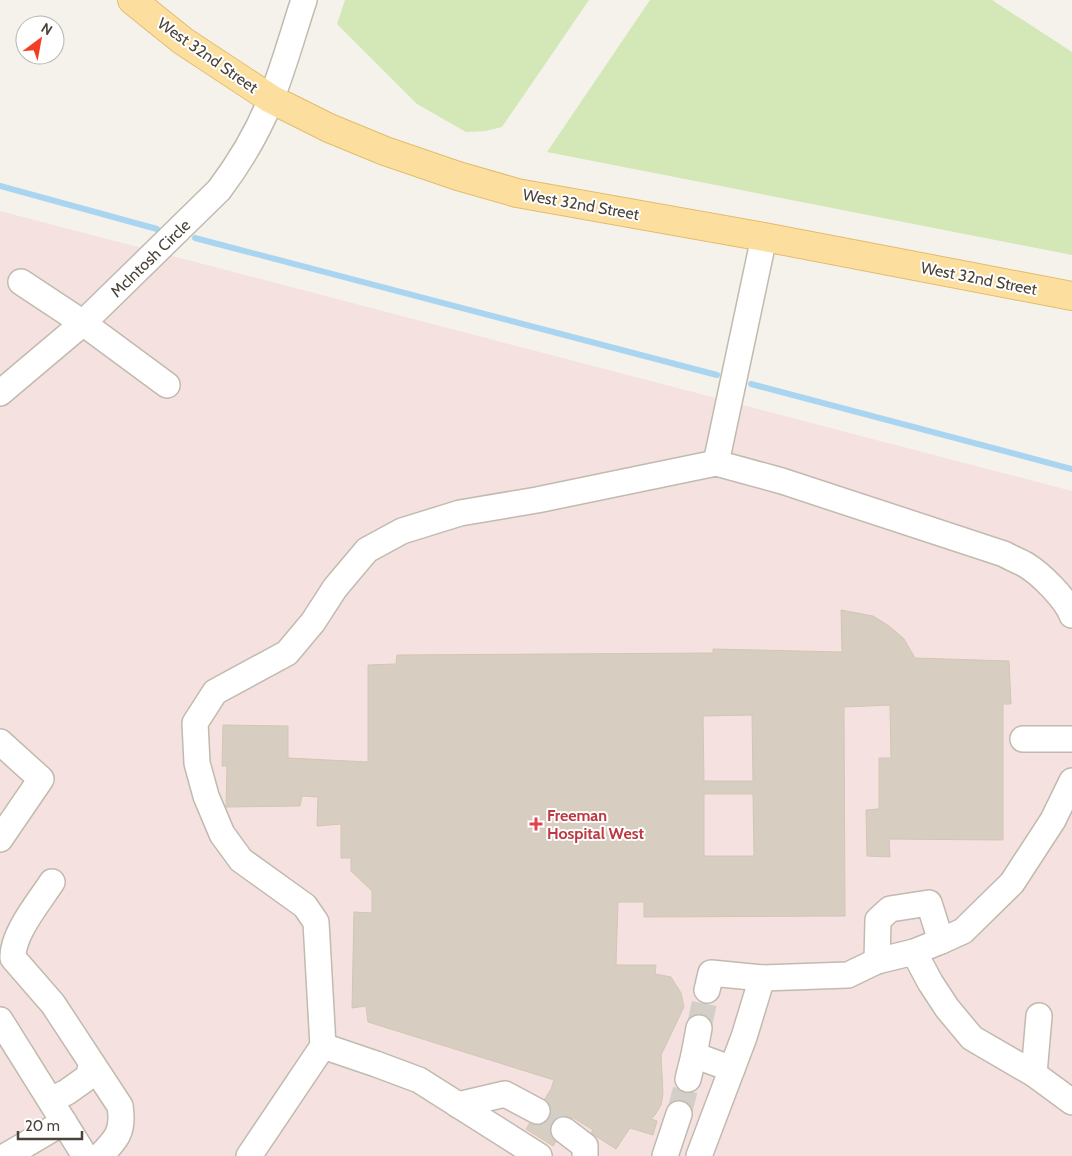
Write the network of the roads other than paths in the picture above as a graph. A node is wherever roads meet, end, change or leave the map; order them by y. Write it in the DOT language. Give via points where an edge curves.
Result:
graph roads {
  1 [pos="132,0"];
  2 [pos="304,0"];
  3 [pos="271,99"];
  4 [pos="764,237"];
  5 [pos="21,282"];
  6 [pos="1072,296"];
  7 [pos="83,323"];
  8 [pos="167,385"];
  9 [pos="0,393"];
  10 [pos="716,463"];
  11 [pos="1072,615"];
  12 [pos="195,723"];
  13 [pos="1023,739"];
  14 [pos="1072,739"];
  15 [pos="0,742"];
  16 [pos="176,753"];
  17 [pos="1072,781"];
  18 [pos="0,839"];
  19 [pos="52,882"];
  20 [pos="941,941"];
  21 [pos="914,952"];
  22 [pos="877,961"];
  23 [pos="762,978"];
  24 [pos="707,990"];
  25 [pos="1039,1016"];
  26 [pos="0,1020"];
  27 [pos="699,1028"];
  28 [pos="323,1046"];
  29 [pos="92,1064"];
  30 [pos="732,1069"];
  31 [pos="1034,1074"];
  32 [pos="51,1100"];
  33 [pos="1072,1102"];
  34 [pos="458,1105"];
  35 [pos="537,1111"];
  36 [pos="679,1114"];
  37 [pos="64,1122"];
  38 [pos="564,1130"];
  39 [pos="503,1146"];
  40 [pos="6,1156"];
  41 [pos="85,1156"];
  42 [pos="100,1156"];
  43 [pos="249,1156"];
  44 [pos="539,1156"];
  45 [pos="586,1156"];
  46 [pos="665,1156"];
  47 [pos="699,1156"];
  1 -- 3 [label="main road, West 32nd Street" via="183,41"];
  2 -- 3 [label="street, McIntosh Circle"];
  3 -- 4 [label="main road, West 32nd Street" via="385,151 517,193"];
  3 -- 7 [label="street, McIntosh Circle" via="254,136 219,190"];
  4 -- 6 [label="main road, West 32nd Street"];
  4 -- 10 [label="street"];
  5 -- 7 [label="street"];
  7 -- 8 [label="street"];
  7 -- 9 [label="street, McIntosh Circle"];
  10 -- 11 [label="street" via="782,481 1004,554 1028,566 1049,584"];
  10 -- 12 [label="street" via="460,514 402,531 367,550 287,654 215,692"];
  12 -- 16 [label="street"];
  12 -- 28 [label="street" via="197,763 222,834 241,860 305,906 316,922"];
  13 -- 14 [label="street"];
  15 -- 18 [label="street" via="41,779"];
  17 -- 20 [label="street" via="1054,820 1012,883 963,931"];
  19 -- 29 [label="street" via="20,934 13,948 13,958 53,1004"];
  20 -- 21 [label="street"];
  20 -- 22 [label="street" via="929,903 890,909 878,920"];
  21 -- 22 [label="street"];
  21 -- 31 [label="street" via="930,982 972,1038"];
  22 -- 23 [label="street" via="848,975"];
  23 -- 24 [label="street" via="711,973"];
  23 -- 30 [label="street"];
  25 -- 31 [label="street"];
  26 -- 32 [label="street"];
  27 -- 30 [label="street" via="691,1067"];
  28 -- 34 [label="street" via="412,1077"];
  28 -- 43 [label="street"];
  29 -- 32 [label="street" via="88,1077"];
  29 -- 42 [label="street" via="120,1106 122,1118 120,1132"];
  30 -- 47 [label="street"];
  31 -- 33 [label="street"];
  32 -- 37 [label="street"];
  34 -- 35 [label="street" via="505,1094"];
  34 -- 39 [label="street"];
  36 -- 46 [label="street"];
  37 -- 40 [label="street"];
  37 -- 41 [label="street"];
  38 -- 45 [label="street" via="585,1146"];
  39 -- 44 [label="street"];
}
